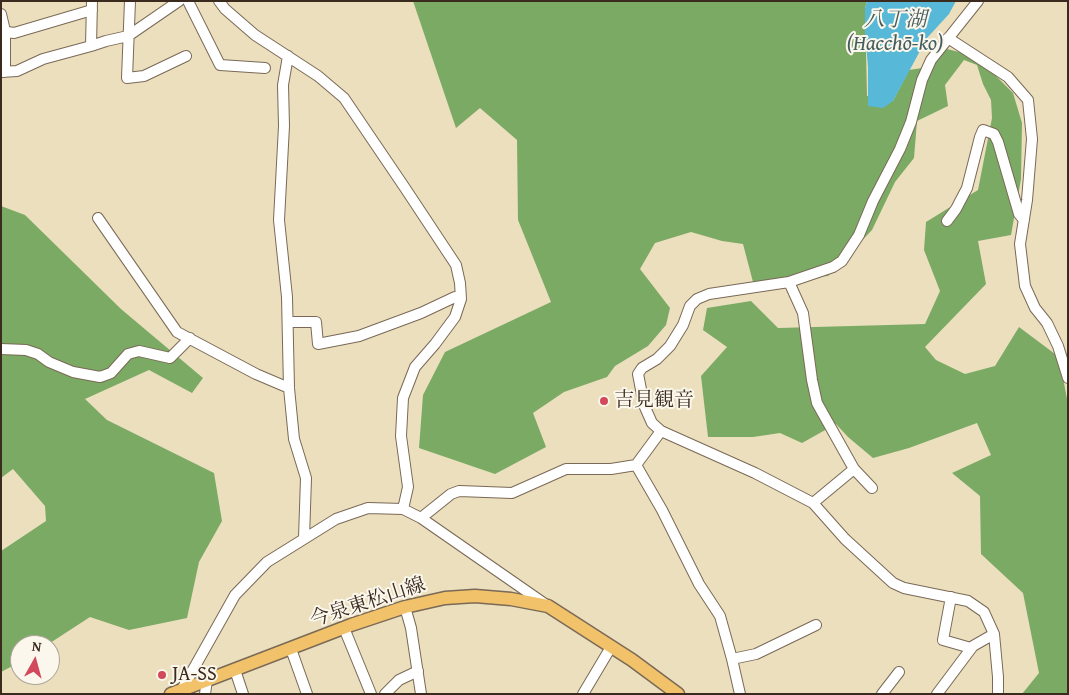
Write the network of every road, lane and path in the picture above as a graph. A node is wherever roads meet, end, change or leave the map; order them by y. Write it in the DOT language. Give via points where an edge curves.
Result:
graph roads {
  1 [pos="130,1"];
  2 [pos="179,1"];
  3 [pos="188,1"];
  4 [pos="219,1"];
  5 [pos="978,1"];
  6 [pos="92,6"];
  7 [pos="1,14"];
  8 [pos="3,31"];
  9 [pos="128,36"];
  10 [pos="948,38"];
  11 [pos="90,46"];
  12 [pos="186,56"];
  13 [pos="288,56"];
  14 [pos="265,68"];
  15 [pos="3,72"];
  16 [pos="98,218"];
  17 [pos="947,220"];
  18 [pos="1024,220"];
  19 [pos="789,282"];
  20 [pos="460,299"];
  21 [pos="288,322"];
  22 [pos="190,338"];
  23 [pos="1,349"];
  24 [pos="1068,378"];
  25 [pos="289,388"];
  26 [pos="661,431"];
  27 [pos="636,465"];
  28 [pos="854,469"];
  29 [pos="872,488"];
  30 [pos="813,503"];
  31 [pos="403,509"];
  32 [pos="421,518"];
  33 [pos="304,538"];
  34 [pos="951,597"];
  35 [pos="548,606"];
  36 [pos="405,607"];
  37 [pos="816,625"];
  38 [pos="344,628"];
  39 [pos="994,634"];
  40 [pos="611,647"];
  41 [pos="971,648"];
  42 [pos="291,649"];
  43 [pos="732,658"];
  44 [pos="235,670"];
  45 [pos="418,671"];
  46 [pos="899,672"];
  47 [pos="207,680"];
  48 [pos="177,692"];
  49 [pos="939,693"];
  50 [pos="205,694"];
  51 [pos="244,694"];
  52 [pos="307,694"];
  53 [pos="371,694"];
  54 [pos="385,694"];
  55 [pos="421,694"];
  56 [pos="583,694"];
  57 [pos="678,694"];
  58 [pos="740,694"];
  59 [pos="882,694"];
  60 [pos="998,694"];
  1 -- 9 [label="street"];
  2 -- 9 [label="street"];
  3 -- 14 [label="street" via="220,65"];
  4 -- 13 [label="street" via="255,35"];
  5 -- 10 [label="street"];
  6 -- 8 [label="street" via="14,33"];
  6 -- 11 [label="street"];
  7 -- 8 [label="street"];
  8 -- 15 [label="street"];
  9 -- 11 [label="street"];
  9 -- 12 [label="street" via="127,78 144,76"];
  10 -- 18 [label="street" via="1008,77 1028,100 1032,139"];
  10 -- 19 [label="street" via="931,60 911,122 848,253 833,267"];
  11 -- 15 [label="street" via="43,59 16,71"];
  13 -- 20 [label="street" via="344,98 456,265"];
  13 -- 21 [label="street" via="284,69 278,220"];
  16 -- 22 [label="street" via="177,332"];
  17 -- 18 [label="street" via="967,188 983,130 994,134 998,142 1019,214"];
  18 -- 24 [label="street" via="1020,244 1025,286 1058,346"];
  19 -- 26 [label="street" via="709,294 690,306 670,346 638,374 644,406 652,423"];
  19 -- 28 [label="street" via="803,313 817,403"];
  20 -- 21 [label="street" via="455,297 359,336 318,344 316,322"];
  20 -- 31 [label="street" via="455,317 416,367 403,398 401,436 408,488"];
  21 -- 25 [label="street"];
  22 -- 23 [label="street" via="170,358 139,351 128,354 111,373 100,377 73,372 26,350"];
  22 -- 25 [label="street"];
  25 -- 33 [label="street" via="294,439 306,478"];
  26 -- 27 [label="street"];
  26 -- 30 [label="street"];
  27 -- 32 [label="street" via="611,469 566,469 512,493 459,491"];
  27 -- 43 [label="street" via="699,584 720,616"];
  28 -- 29 [label="street"];
  28 -- 30 [label="street"];
  30 -- 34 [label="street" via="845,539 893,583"];
  31 -- 32 [label="street"];
  31 -- 33 [label="street" via="368,508 336,519"];
  32 -- 35 [label="street"];
  33 -- 48 [label="street" via="267,562 235,595"];
  34 -- 39 [label="street" via="968,601 984,612"];
  34 -- 41 [label="street" via="943,640"];
  35 -- 36 [label="main road, 今泉東松山線" via="475,596 445,598"];
  35 -- 40 [label="main road, 今泉東松山線"];
  36 -- 38 [label="main road, 今泉東松山線"];
  36 -- 45 [label="street"];
  37 -- 43 [label="street" via="756,654"];
  38 -- 42 [label="main road, 今泉東松山線"];
  38 -- 53 [label="street"];
  39 -- 41 [label="street"];
  39 -- 60 [label="street"];
  40 -- 56 [label="street"];
  40 -- 57 [label="main road, 今泉東松山線"];
  41 -- 49 [label="street"];
  42 -- 44 [label="main road, 今泉東松山線"];
  42 -- 52 [label="street"];
  43 -- 58 [label="street"];
  44 -- 47 [label="main road, 今泉東松山線"];
  44 -- 51 [label="street"];
  45 -- 54 [label="street" via="399,680"];
  45 -- 55 [label="street"];
  46 -- 59 [label="street"];
  47 -- 48 [label="main road, 今泉東松山線"];
  47 -- 50 [label="street"];
}
